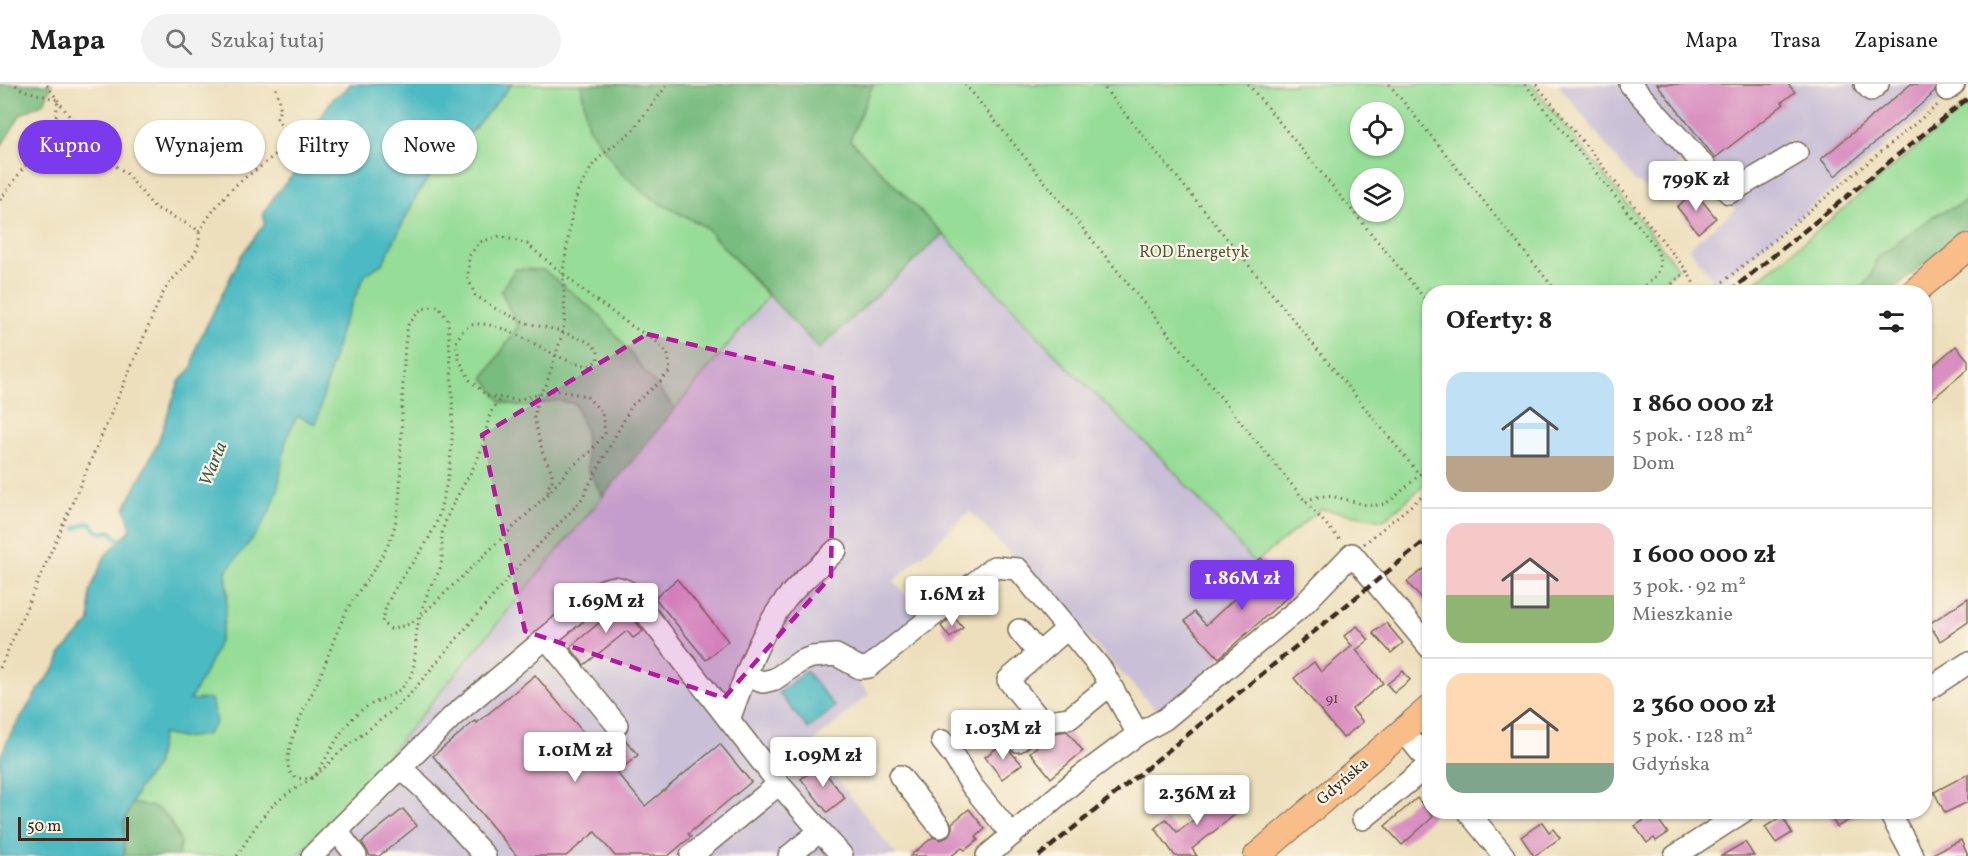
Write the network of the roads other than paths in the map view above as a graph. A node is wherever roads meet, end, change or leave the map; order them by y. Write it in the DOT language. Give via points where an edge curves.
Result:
graph roads {
  1 [pos="1630,84"];
  2 [pos="1865,84"];
  3 [pos="1878,84"];
  4 [pos="1797,153"];
  5 [pos="1968,247"];
  6 [pos="1922,285"];
  7 [pos="836,550"];
  8 [pos="1068,628"];
  9 [pos="1019,630"];
  10 [pos="546,638"];
  11 [pos="1422,638"];
  12 [pos="1038,654"];
  13 [pos="1968,663"];
  14 [pos="745,676"];
  15 [pos="1110,685"];
  16 [pos="1932,687"];
  17 [pos="1422,715"];
  18 [pos="729,720"];
  19 [pos="1042,722"];
  20 [pos="617,725"];
  21 [pos="1403,730"];
  22 [pos="1138,734"];
  23 [pos="942,741"];
  24 [pos="1018,741"];
  25 [pos="1422,754"];
  26 [pos="401,768"];
  27 [pos="1422,771"];
  28 [pos="900,776"];
  29 [pos="779,784"];
  30 [pos="1364,819"];
  31 [pos="1474,819"];
  32 [pos="1732,819"];
  33 [pos="1893,819"];
  34 [pos="940,827"];
  35 [pos="337,831"];
  36 [pos="820,831"];
  37 [pos="1012,835"];
  38 [pos="312,856"];
  39 [pos="356,856"];
  40 [pos="484,856"];
  41 [pos="691,856"];
  42 [pos="789,856"];
  43 [pos="842,856"];
  44 [pos="987,856"];
  45 [pos="1257,856"];
  46 [pos="1504,856"];
  47 [pos="1675,856"];
  48 [pos="1913,856"];
  1 -- 4 [label="street" via="1729,193"];
  2 -- 3 [label="street" via="1871,90"];
  5 -- 6 [label="main road"];
  7 -- 14 [label="street" via="785,601"];
  8 -- 12 [label="street"];
  8 -- 14 [label="street" via="1018,569 994,567 869,667 860,668 836,655 812,657 763,682"];
  8 -- 15 [label="street"];
  9 -- 12 [label="street"];
  10 -- 18 [label="street" via="603,590 621,588 630,593"];
  10 -- 20 [label="street"];
  10 -- 26 [label="street" via="453,716"];
  11 -- 22 [label="street" via="1352,554 1303,605 1165,719"];
  12 -- 19 [label="street" via="1008,680"];
  13 -- 16 [label="street"];
  14 -- 18 [label="street"];
  15 -- 19 [label="street" via="1070,718"];
  15 -- 22 [label="street"];
  17 -- 21 [label="main road, Gdyńska"];
  18 -- 29 [label="street"];
  19 -- 24 [label="street"];
  21 -- 25 [label="street"];
  21 -- 45 [label="main road, Gdyńska"];
  22 -- 37 [label="street"];
  23 -- 37 [label="street"];
  26 -- 35 [label="street"];
  26 -- 40 [label="street"];
  27 -- 30 [label="street"];
  28 -- 34 [label="street"];
  29 -- 36 [label="street"];
  29 -- 41 [label="street"];
  31 -- 46 [label="street"];
  32 -- 47 [label="street"];
  33 -- 48 [label="street"];
  35 -- 38 [label="street"];
  35 -- 39 [label="street"];
  36 -- 42 [label="street"];
  36 -- 43 [label="street"];
  37 -- 44 [label="street"];
}
